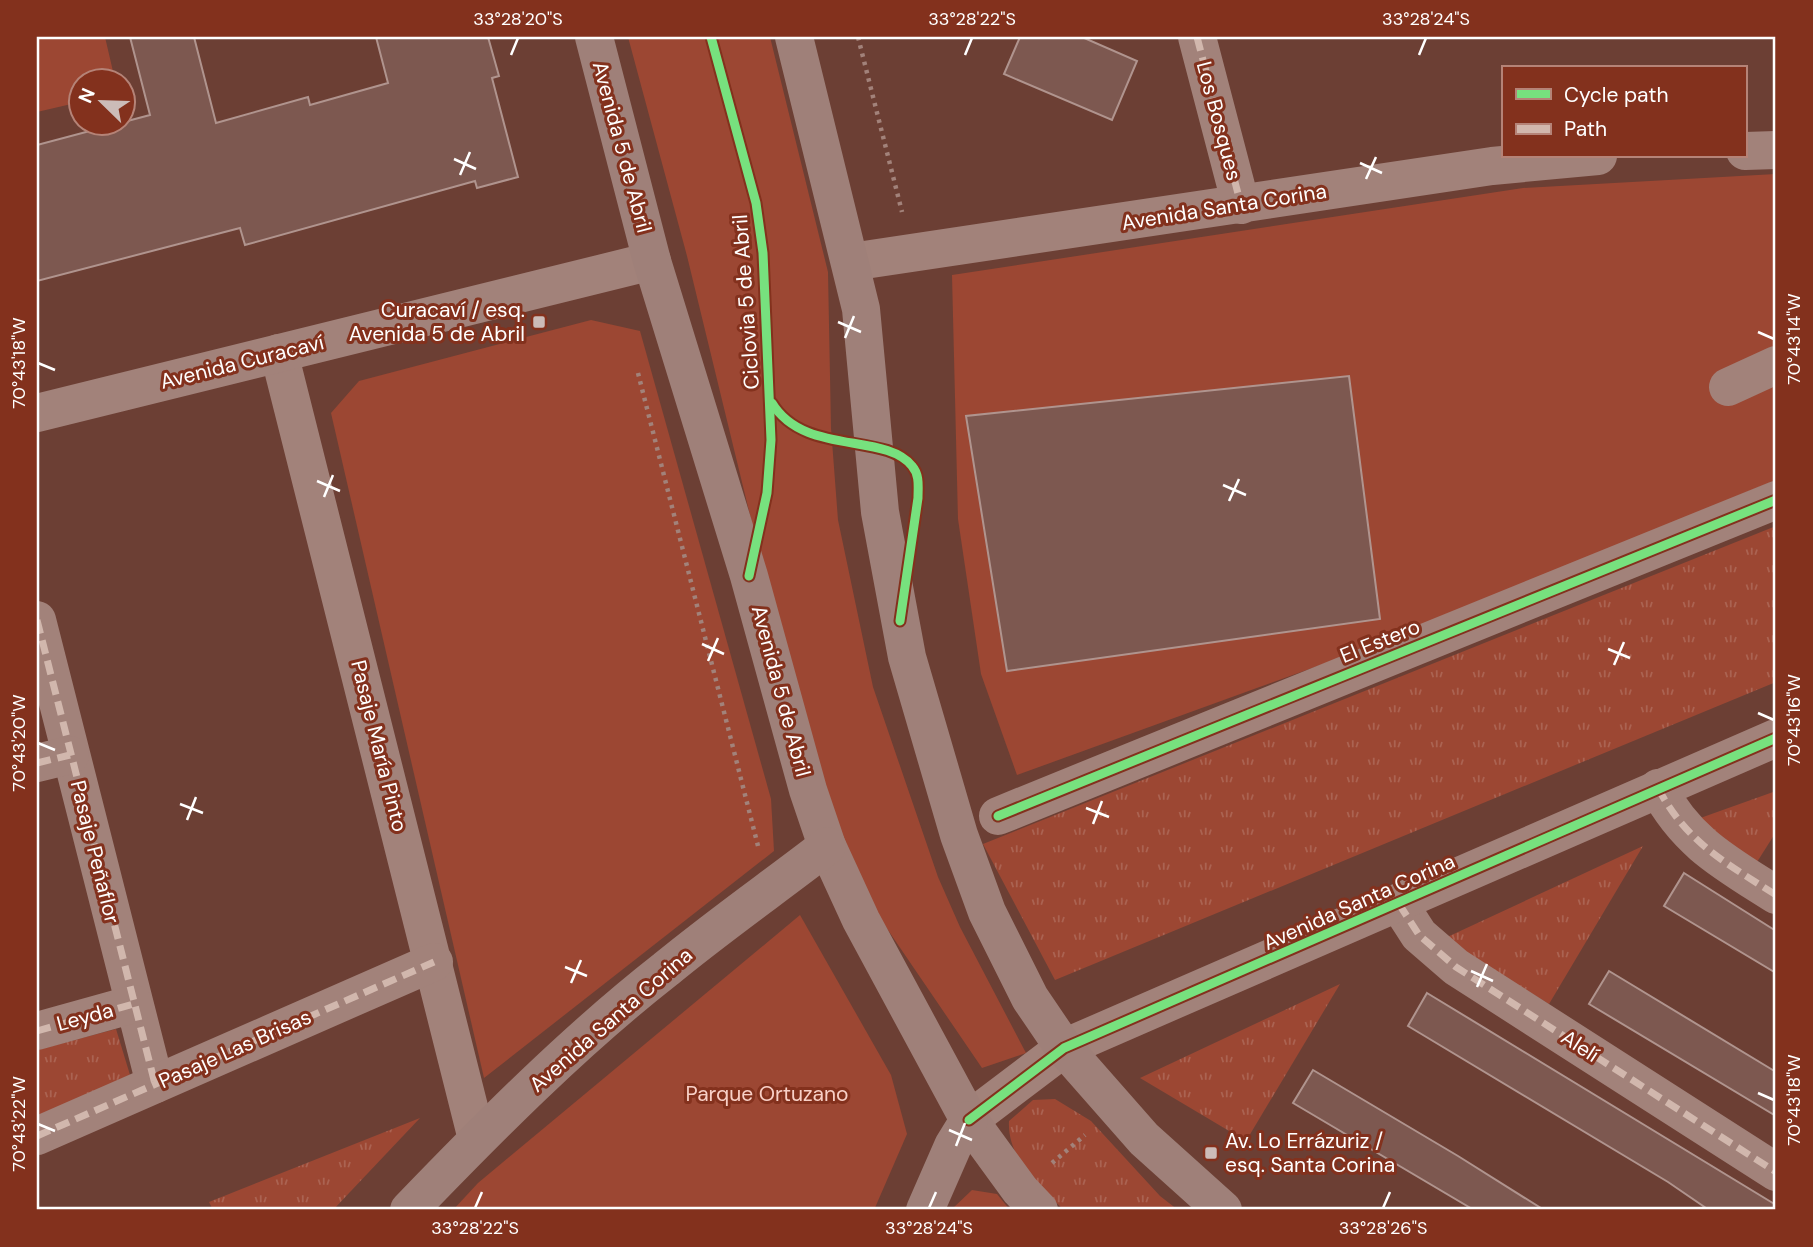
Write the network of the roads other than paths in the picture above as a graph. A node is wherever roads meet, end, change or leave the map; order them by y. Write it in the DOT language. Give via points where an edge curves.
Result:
graph roads {
  1 [pos="594,37"];
  2 [pos="794,37"];
  3 [pos="1197,37"];
  4 [pos="1776,150"];
  5 [pos="1746,151"];
  6 [pos="1577,158"];
  7 [pos="1241,205"];
  8 [pos="652,261"];
  9 [pos="851,262"];
  10 [pos="279,352"];
  11 [pos="1776,365"];
  12 [pos="1728,387"];
  13 [pos="37,413"];
  14 [pos="1776,499"];
  15 [pos="37,620"];
  16 [pos="1776,738"];
  17 [pos="53,759"];
  18 [pos="1658,788"];
  19 [pos="998,816"];
  20 [pos="827,846"];
  21 [pos="1776,895"];
  22 [pos="1399,904"];
  23 [pos="434,962"];
  24 [pos="134,1004"];
  25 [pos="37,1031"];
  26 [pos="1064,1048"];
  27 [pos="155,1084"];
  28 [pos="969,1120"];
  29 [pos="37,1136"];
  30 [pos="477,1139"];
  31 [pos="1776,1172"];
  32 [pos="410,1210"];
  33 [pos="925,1210"];
  34 [pos="1039,1210"];
  35 [pos="1223,1210"];
  1 -- 8 [label="main road, Avenida 5 de Abril"];
  2 -- 9 [label="main road"];
  3 -- 7 [label="street, Los Bosques"];
  4 -- 5 [label="street"];
  6 -- 7 [label="street, Avenida Santa Corina" via="1492,166"];
  7 -- 9 [label="street, Avenida Santa Corina"];
  8 -- 10 [label="street, Avenida Curacaví"];
  8 -- 20 [label="main road, Avenida 5 de Abril"];
  9 -- 26 [label="main road" via="862,309 880,512 907,657 959,835 987,912 1030,998"];
  10 -- 13 [label="street, Avenida Curacaví"];
  10 -- 23 [label="street, Pasaje María Pinto"];
  11 -- 12 [label="street"];
  14 -- 19 [label="street, El Estero"];
  15 -- 17 [label="street, Pasaje Peñaflor"];
  16 -- 18 [label="street, Avenida Santa Corina"];
  17 -- 24 [label="street, Pasaje Peñaflor"];
  18 -- 21 [label="street" via="1683,829 1703,848"];
  18 -- 22 [label="street, Avenida Santa Corina"];
  20 -- 28 [label="main road, Avenida 5 de Abril" via="872,941"];
  20 -- 30 [label="main road, Avenida Santa Corina" via="665,969"];
  22 -- 26 [label="street, Avenida Santa Corina"];
  22 -- 31 [label="street, Alelí" via="1419,935 1456,967"];
  23 -- 27 [label="street, Pasaje Las Brisas"];
  23 -- 30 [label="street, Pasaje María Pinto"];
  24 -- 25 [label="street, Leyda"];
  24 -- 27 [label="street, Pasaje Peñaflor"];
  26 -- 28 [label="street, Avenida Santa Corina"];
  26 -- 35 [label="main road" via="1135,1129"];
  27 -- 29 [label="street, Pasaje Las Brisas"];
  28 -- 33 [label="main road"];
  28 -- 34 [label="main road, Avenida 5 de Abril"];
  30 -- 32 [label="main road, Avenida Santa Corina"];
}
